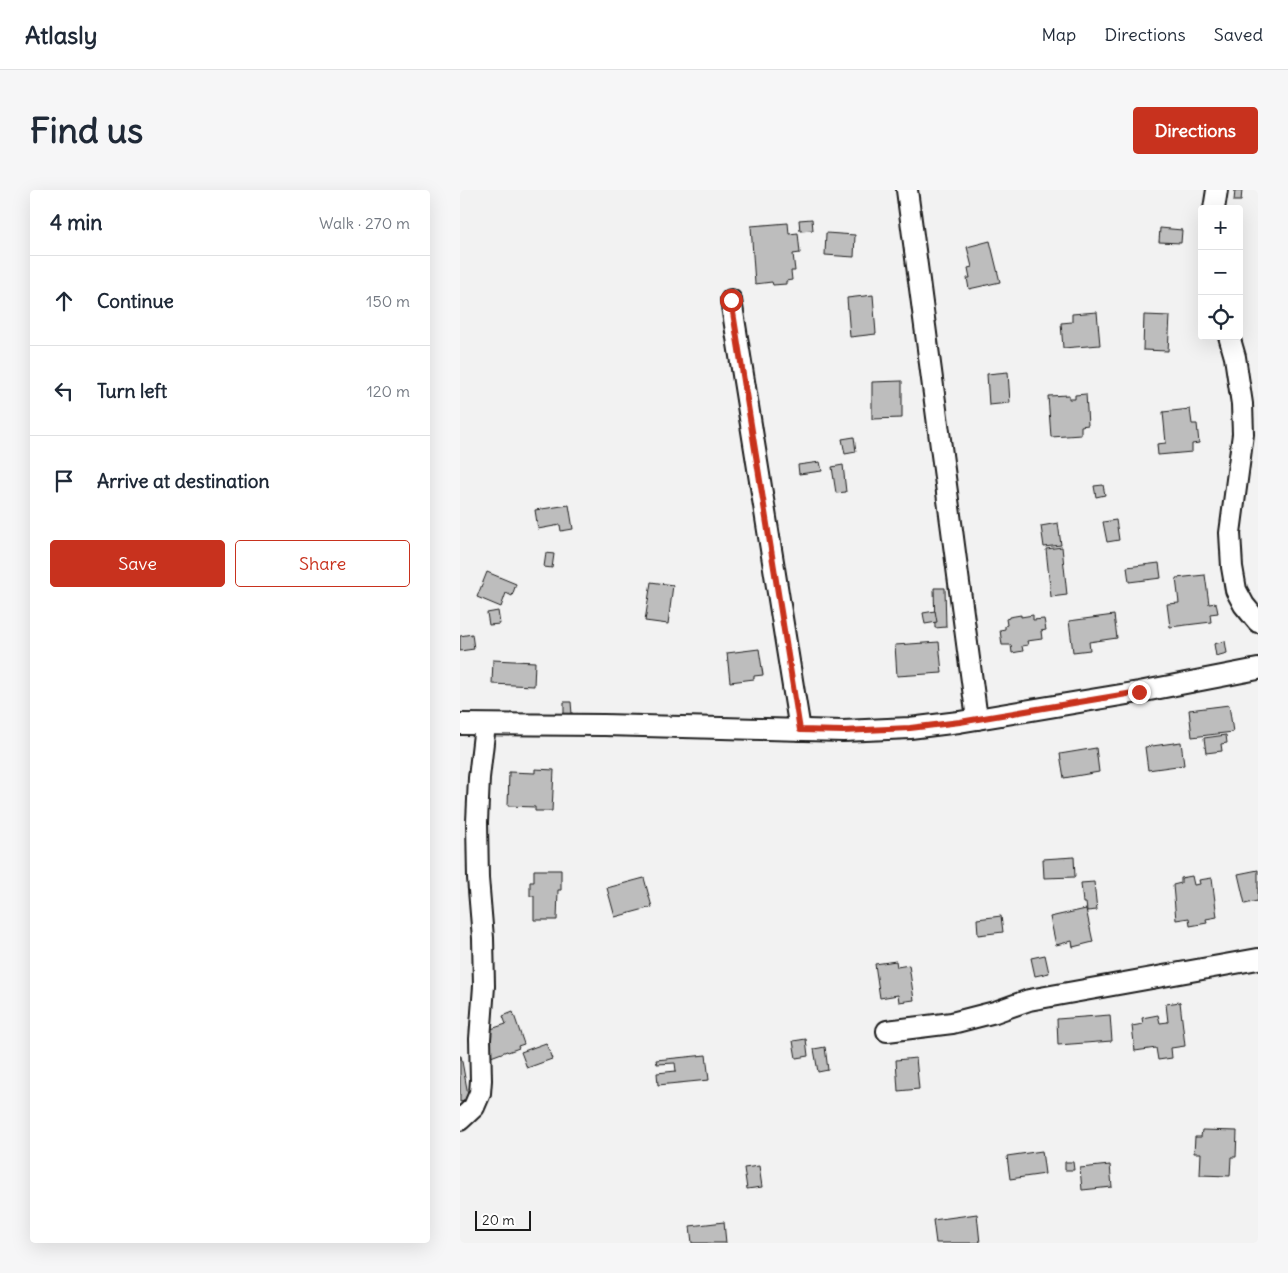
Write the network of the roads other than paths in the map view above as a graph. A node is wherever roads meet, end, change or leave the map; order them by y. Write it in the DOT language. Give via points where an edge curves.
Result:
graph roads {
  1 [pos="907,190"];
  2 [pos="1217,190"];
  3 [pos="1215,205"];
  4 [pos="731,300"];
  5 [pos="1230,340"];
  6 [pos="1258,622"];
  7 [pos="1258,668"];
  8 [pos="977,719"];
  9 [pos="460,724"];
  10 [pos="485,725"];
  11 [pos="800,730"];
  12 [pos="1258,958"];
  13 [pos="887,1031"];
  14 [pos="460,1120"];
  1 -- 8 [label="street"];
  2 -- 3 [label="street"];
  4 -- 11 [label="street"];
  5 -- 6 [label="street" via="1242,404 1243,434 1230,533 1232,567 1236,590"];
  7 -- 8 [label="street"];
  8 -- 11 [label="street" via="910,728"];
  9 -- 10 [label="street"];
  10 -- 11 [label="street"];
  10 -- 14 [label="street" via="477,822 484,986 481,1080 474,1107"];
  12 -- 13 [label="street" via="1029,1000 952,1023"];
}
